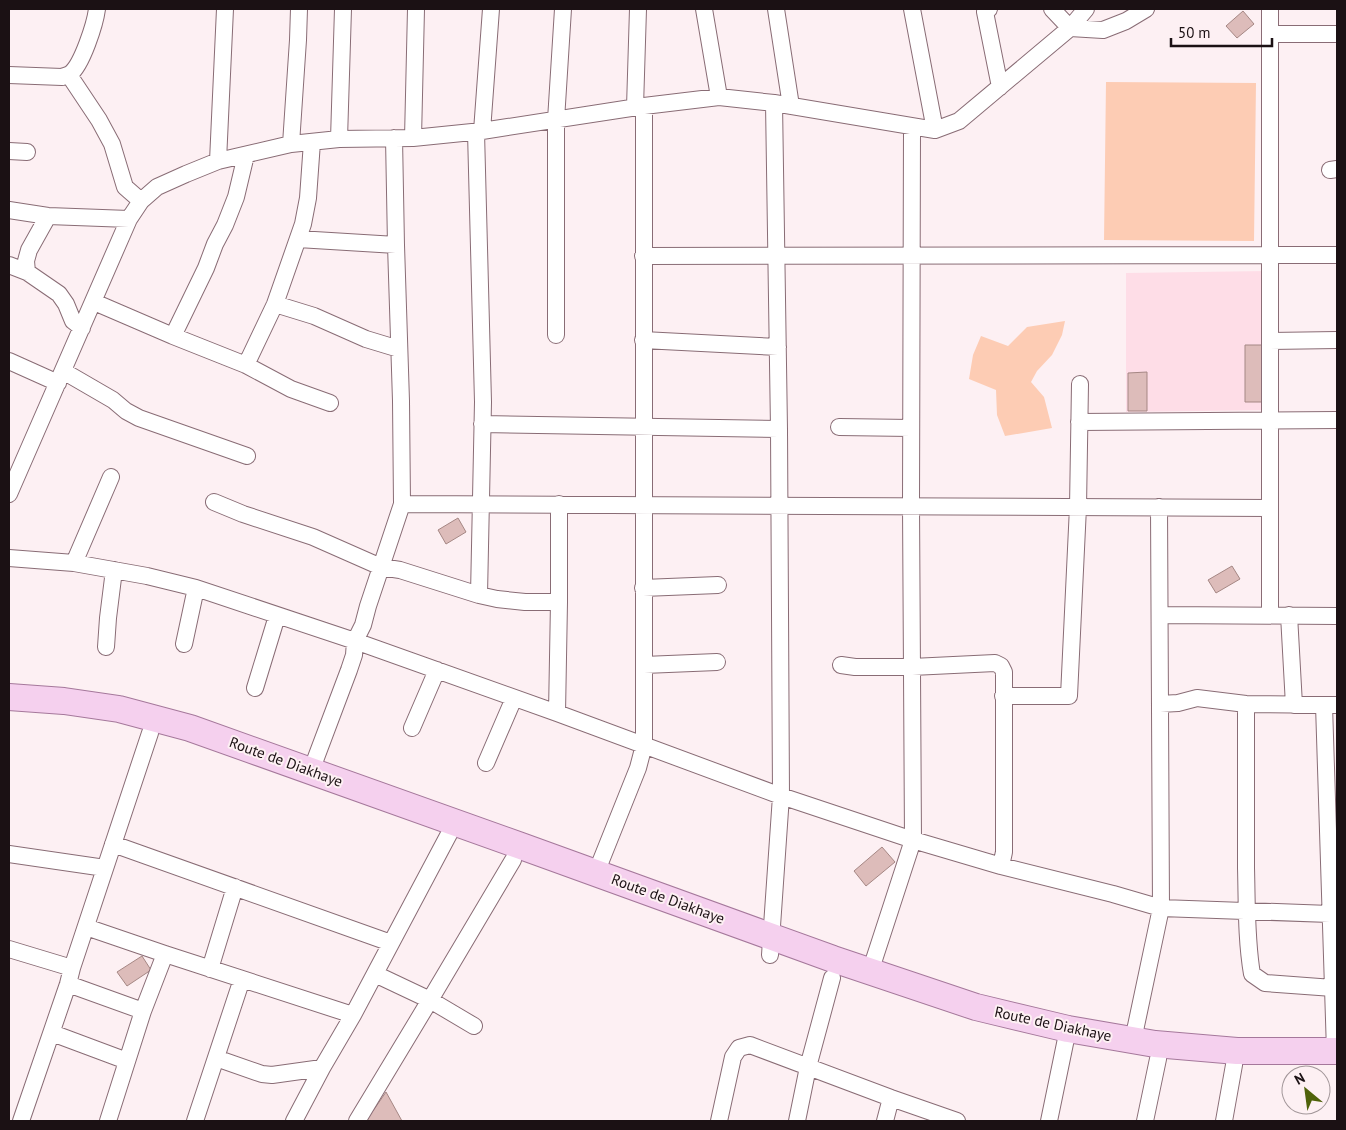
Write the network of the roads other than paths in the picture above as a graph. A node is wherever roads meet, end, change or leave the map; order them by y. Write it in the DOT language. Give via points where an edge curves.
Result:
graph roads {
  1 [pos="97,9"];
  2 [pos="225,9"];
  3 [pos="299,9"];
  4 [pos="343,9"];
  5 [pos="416,9"];
  6 [pos="491,9"];
  7 [pos="563,9"];
  8 [pos="638,9"];
  9 [pos="704,9"];
  10 [pos="776,9"];
  11 [pos="912,9"];
  12 [pos="988,9"];
  13 [pos="1052,9"];
  14 [pos="1086,9"];
  15 [pos="1146,9"];
  16 [pos="1270,9"];
  17 [pos="1070,28"];
  18 [pos="1270,34"];
  19 [pos="1337,34"];
  20 [pos="69,74"];
  21 [pos="9,75"];
  22 [pos="1000,87"];
  23 [pos="719,97"];
  24 [pos="774,103"];
  25 [pos="640,106"];
  26 [pos="791,106"];
  27 [pos="556,120"];
  28 [pos="912,127"];
  29 [pos="935,130"];
  30 [pos="479,131"];
  31 [pos="394,138"];
  32 [pos="413,138"];
  33 [pos="339,139"];
  34 [pos="312,142"];
  35 [pos="291,144"];
  36 [pos="9,151"];
  37 [pos="27,152"];
  38 [pos="246,155"];
  39 [pos="218,161"];
  40 [pos="141,201"];
  41 [pos="9,210"];
  42 [pos="48,216"];
  43 [pos="129,219"];
  44 [pos="298,239"];
  45 [pos="396,245"];
  46 [pos="1270,255"];
  47 [pos="1337,255"];
  48 [pos="643,256"];
  49 [pos="777,256"];
  50 [pos="912,256"];
  51 [pos="9,265"];
  52 [pos="27,272"];
  53 [pos="94,302"];
  54 [pos="275,304"];
  55 [pos="82,328"];
  56 [pos="556,335"];
  57 [pos="173,336"];
  58 [pos="643,340"];
  59 [pos="1337,340"];
  60 [pos="1270,341"];
  61 [pos="778,347"];
  62 [pos="399,349"];
  63 [pos="9,362"];
  64 [pos="246,365"];
  65 [pos="60,377"];
  66 [pos="1080,384"];
  67 [pos="330,403"];
  68 [pos="1337,420"];
  69 [pos="1270,421"];
  70 [pos="1079,422"];
  71 [pos="482,424"];
  72 [pos="643,426"];
  73 [pos="840,427"];
  74 [pos="911,428"];
  75 [pos="780,429"];
  76 [pos="247,456"];
  77 [pos="111,477"];
  78 [pos="9,494"];
  79 [pos="214,502"];
  80 [pos="402,504"];
  81 [pos="482,504"];
  82 [pos="559,504"];
  83 [pos="643,505"];
  84 [pos="780,506"];
  85 [pos="911,506"];
  86 [pos="1078,507"];
  87 [pos="1159,507"];
  88 [pos="1270,508"];
  89 [pos="9,558"];
  90 [pos="74,563"];
  91 [pos="381,567"];
  92 [pos="114,570"];
  93 [pos="718,585"];
  94 [pos="196,588"];
  95 [pos="644,588"];
  96 [pos="479,595"];
  97 [pos="560,602"];
  98 [pos="1160,614"];
  99 [pos="1270,615"];
  100 [pos="277,616"];
  101 [pos="1289,616"];
  102 [pos="1337,616"];
  103 [pos="355,641"];
  104 [pos="184,644"];
  105 [pos="106,647"];
  106 [pos="717,662"];
  107 [pos="644,665"];
  108 [pos="841,665"];
  109 [pos="912,667"];
  110 [pos="437,670"];
  111 [pos="255,688"];
  112 [pos="9,696"];
  113 [pos="1003,696"];
  114 [pos="514,698"];
  115 [pos="1160,704"];
  116 [pos="1246,704"];
  117 [pos="1294,705"];
  118 [pos="1330,705"];
  119 [pos="9,713"];
  120 [pos="557,713"];
  121 [pos="412,728"];
  122 [pos="1331,732"];
  123 [pos="150,733"];
  124 [pos="644,745"];
  125 [pos="486,763"];
  126 [pos="311,771"];
  127 [pos="782,796"];
  128 [pos="1332,819"];
  129 [pos="449,834"];
  130 [pos="913,840"];
  131 [pos="113,844"];
  132 [pos="9,854"];
  133 [pos="512,860"];
  134 [pos="1001,866"];
  135 [pos="105,868"];
  136 [pos="596,873"];
  137 [pos="235,888"];
  138 [pos="1161,908"];
  139 [pos="1247,911"];
  140 [pos="1330,914"];
  141 [pos="86,927"];
  142 [pos="391,943"];
  143 [pos="771,946"];
  144 [pos="9,949"];
  145 [pos="165,954"];
  146 [pos="72,968"];
  147 [pos="210,968"];
  148 [pos="870,972"];
  149 [pos="375,974"];
  150 [pos="832,978"];
  151 [pos="242,979"];
  152 [pos="68,984"];
  153 [pos="1333,988"];
  154 [pos="430,1000"];
  155 [pos="144,1010"];
  156 [pos="353,1015"];
  157 [pos="474,1026"];
  158 [pos="52,1034"];
  159 [pos="1066,1037"];
  160 [pos="1133,1040"];
  161 [pos="1336,1056"];
  162 [pos="216,1058"];
  163 [pos="1158,1059"];
  164 [pos="127,1061"];
  165 [pos="1234,1066"];
  166 [pos="808,1067"];
  167 [pos="322,1068"];
  168 [pos="891,1098"];
  169 [pos="22,1121"];
  170 [pos="108,1121"];
  171 [pos="195,1121"];
  172 [pos="294,1121"];
  173 [pos="357,1121"];
  174 [pos="719,1121"];
  175 [pos="797,1121"];
  176 [pos="885,1121"];
  177 [pos="957,1121"];
  178 [pos="1049,1121"];
  179 [pos="1145,1121"];
  180 [pos="1224,1121"];
  1 -- 20 [label="street" via="85,49"];
  2 -- 39 [label="street"];
  3 -- 35 [label="street"];
  4 -- 33 [label="street"];
  5 -- 32 [label="street"];
  6 -- 30 [label="street"];
  7 -- 27 [label="street"];
  8 -- 25 [label="street"];
  9 -- 23 [label="street"];
  10 -- 26 [label="street"];
  11 -- 29 [label="street"];
  12 -- 22 [label="street" via="985,12"];
  13 -- 17 [label="street"];
  14 -- 17 [label="street"];
  15 -- 17 [label="street" via="1103,30"];
  16 -- 18 [label="street"];
  17 -- 22 [label="street"];
  18 -- 19 [label="street"];
  18 -- 46 [label="street"];
  20 -- 21 [label="street" via="62,77"];
  20 -- 40 [label="street" via="112,144 125,187"];
  22 -- 29 [label="street" via="959,121"];
  23 -- 24 [label="street"];
  23 -- 25 [label="street"];
  24 -- 26 [label="street"];
  24 -- 49 [label="street"];
  25 -- 27 [label="street"];
  25 -- 48 [label="street"];
  26 -- 28 [label="street"];
  27 -- 30 [label="street"];
  27 -- 56 [label="street"];
  28 -- 29 [label="street"];
  28 -- 50 [label="street"];
  30 -- 32 [label="street"];
  30 -- 71 [label="street"];
  31 -- 32 [label="street"];
  31 -- 33 [label="street"];
  31 -- 45 [label="street"];
  33 -- 34 [label="street"];
  34 -- 35 [label="street"];
  34 -- 44 [label="street" via="308,198"];
  35 -- 38 [label="street"];
  36 -- 37 [label="street"];
  38 -- 39 [label="street"];
  38 -- 57 [label="street" via="225,225"];
  39 -- 40 [label="street" via="157,187"];
  40 -- 43 [label="street"];
  41 -- 42 [label="street"];
  42 -- 43 [label="street"];
  42 -- 52 [label="street" via="29,250"];
  43 -- 53 [label="street"];
  44 -- 45 [label="street"];
  44 -- 54 [label="street"];
  45 -- 62 [label="street"];
  46 -- 47 [label="street"];
  46 -- 50 [label="street"];
  46 -- 60 [label="street"];
  48 -- 49 [label="street"];
  48 -- 58 [label="street"];
  49 -- 50 [label="street"];
  49 -- 61 [label="street"];
  50 -- 74 [label="street"];
  51 -- 52 [label="street"];
  52 -- 55 [label="street" via="59,294 73,321"];
  53 -- 55 [label="street"];
  53 -- 57 [label="street"];
  54 -- 62 [label="street"];
  54 -- 64 [label="street"];
  55 -- 65 [label="street"];
  57 -- 64 [label="street"];
  58 -- 61 [label="street"];
  58 -- 72 [label="street"];
  59 -- 60 [label="street"];
  60 -- 69 [label="street"];
  61 -- 75 [label="street"];
  62 -- 80 [label="street"];
  63 -- 65 [label="street"];
  64 -- 67 [label="street" via="292,389"];
  65 -- 76 [label="street" via="113,400 139,418"];
  65 -- 78 [label="street"];
  66 -- 70 [label="street"];
  68 -- 69 [label="street"];
  69 -- 70 [label="street"];
  69 -- 88 [label="street"];
  70 -- 86 [label="street"];
  71 -- 72 [label="street"];
  71 -- 81 [label="street"];
  72 -- 75 [label="street"];
  72 -- 83 [label="street"];
  73 -- 74 [label="street"];
  74 -- 85 [label="street"];
  75 -- 84 [label="street"];
  77 -- 90 [label="street"];
  79 -- 91 [label="street"];
  80 -- 81 [label="street"];
  80 -- 91 [label="street"];
  81 -- 82 [label="street"];
  81 -- 96 [label="street"];
  82 -- 83 [label="street"];
  82 -- 97 [label="street"];
  83 -- 84 [label="street"];
  83 -- 95 [label="street"];
  84 -- 85 [label="street"];
  84 -- 127 [label="street"];
  85 -- 86 [label="street"];
  85 -- 109 [label="street"];
  86 -- 87 [label="street"];
  86 -- 113 [label="street" via="1069,696"];
  87 -- 88 [label="street"];
  87 -- 98 [label="street"];
  88 -- 99 [label="street"];
  89 -- 90 [label="street"];
  90 -- 92 [label="street"];
  91 -- 96 [label="street"];
  91 -- 103 [label="street"];
  92 -- 94 [label="street"];
  92 -- 105 [label="street"];
  93 -- 95 [label="street"];
  94 -- 100 [label="street"];
  94 -- 104 [label="street"];
  95 -- 107 [label="street"];
  96 -- 97 [label="street" via="525,602"];
  97 -- 120 [label="street"];
  98 -- 99 [label="street"];
  98 -- 115 [label="street"];
  99 -- 101 [label="street"];
  100 -- 103 [label="street"];
  100 -- 111 [label="street"];
  101 -- 102 [label="street"];
  101 -- 117 [label="street"];
  103 -- 110 [label="street"];
  103 -- 126 [label="street" via="349,670"];
  106 -- 107 [label="street"];
  107 -- 124 [label="street"];
  108 -- 109 [label="street"];
  109 -- 113 [label="street" via="995,663 1004,672"];
  109 -- 130 [label="street"];
  110 -- 114 [label="street"];
  110 -- 121 [label="street"];
  112 -- 126 [label="main road, Route de Diakhaye" via="120,709 190,728"];
  113 -- 134 [label="street" via="1004,852"];
  114 -- 120 [label="street"];
  114 -- 125 [label="street"];
  115 -- 116 [label="street" via="1196,698"];
  115 -- 138 [label="street"];
  116 -- 117 [label="street"];
  116 -- 139 [label="street"];
  117 -- 118 [label="street"];
  118 -- 122 [label="street"];
  119 -- 123 [label="main road, Route de Diakhaye"];
  120 -- 124 [label="street"];
  122 -- 128 [label="street"];
  123 -- 129 [label="main road, Route de Diakhaye"];
  123 -- 131 [label="street"];
  124 -- 127 [label="street"];
  124 -- 136 [label="street"];
  126 -- 136 [label="main road, Route de Diakhaye"];
  127 -- 130 [label="street"];
  127 -- 143 [label="street"];
  128 -- 140 [label="street"];
  129 -- 133 [label="main road, Route de Diakhaye"];
  129 -- 142 [label="street"];
  130 -- 134 [label="street"];
  130 -- 148 [label="street"];
  131 -- 135 [label="street"];
  131 -- 137 [label="street"];
  132 -- 135 [label="street"];
  133 -- 143 [label="main road, Route de Diakhaye"];
  133 -- 154 [label="street"];
  134 -- 138 [label="street"];
  135 -- 141 [label="street"];
  136 -- 143 [label="main road, Route de Diakhaye"];
  137 -- 142 [label="street"];
  137 -- 147 [label="street"];
  138 -- 139 [label="street"];
  138 -- 160 [label="street"];
  139 -- 140 [label="street"];
  139 -- 153 [label="street" via="1252,974 1265,983"];
  140 -- 153 [label="street"];
  141 -- 145 [label="street"];
  141 -- 146 [label="street"];
  142 -- 149 [label="street"];
  143 -- 148 [label="main road, Route de Diakhaye"];
  143 -- 150 [label="main road, Route de Diakhaye"];
  144 -- 146 [label="street"];
  145 -- 147 [label="street"];
  145 -- 155 [label="street"];
  146 -- 152 [label="street"];
  147 -- 151 [label="street"];
  148 -- 159 [label="main road, Route de Diakhaye"];
  149 -- 154 [label="street"];
  149 -- 156 [label="street"];
  150 -- 159 [label="main road, Route de Diakhaye" via="988,1028"];
  150 -- 166 [label="street"];
  151 -- 156 [label="street"];
  151 -- 162 [label="street"];
  152 -- 155 [label="street"];
  152 -- 158 [label="street"];
  153 -- 161 [label="street"];
  154 -- 157 [label="street"];
  154 -- 173 [label="street"];
  155 -- 164 [label="street"];
  156 -- 167 [label="street"];
  158 -- 164 [label="street"];
  158 -- 169 [label="street"];
  159 -- 160 [label="main road, Route de Diakhaye"];
  159 -- 163 [label="main road, Route de Diakhaye"];
  159 -- 178 [label="street"];
  160 -- 161 [label="main road, Route de Diakhaye" via="1237,1051"];
  161 -- 165 [label="main road, Route de Diakhaye"];
  162 -- 167 [label="street" via="272,1075"];
  162 -- 171 [label="street"];
  163 -- 165 [label="main road, Route de Diakhaye"];
  163 -- 179 [label="street"];
  164 -- 170 [label="street"];
  165 -- 180 [label="street"];
  166 -- 168 [label="street"];
  166 -- 174 [label="street" via="750,1045 739,1048 732,1057"];
  166 -- 175 [label="street"];
  167 -- 172 [label="street"];
  168 -- 176 [label="street"];
  168 -- 177 [label="street"];
}
